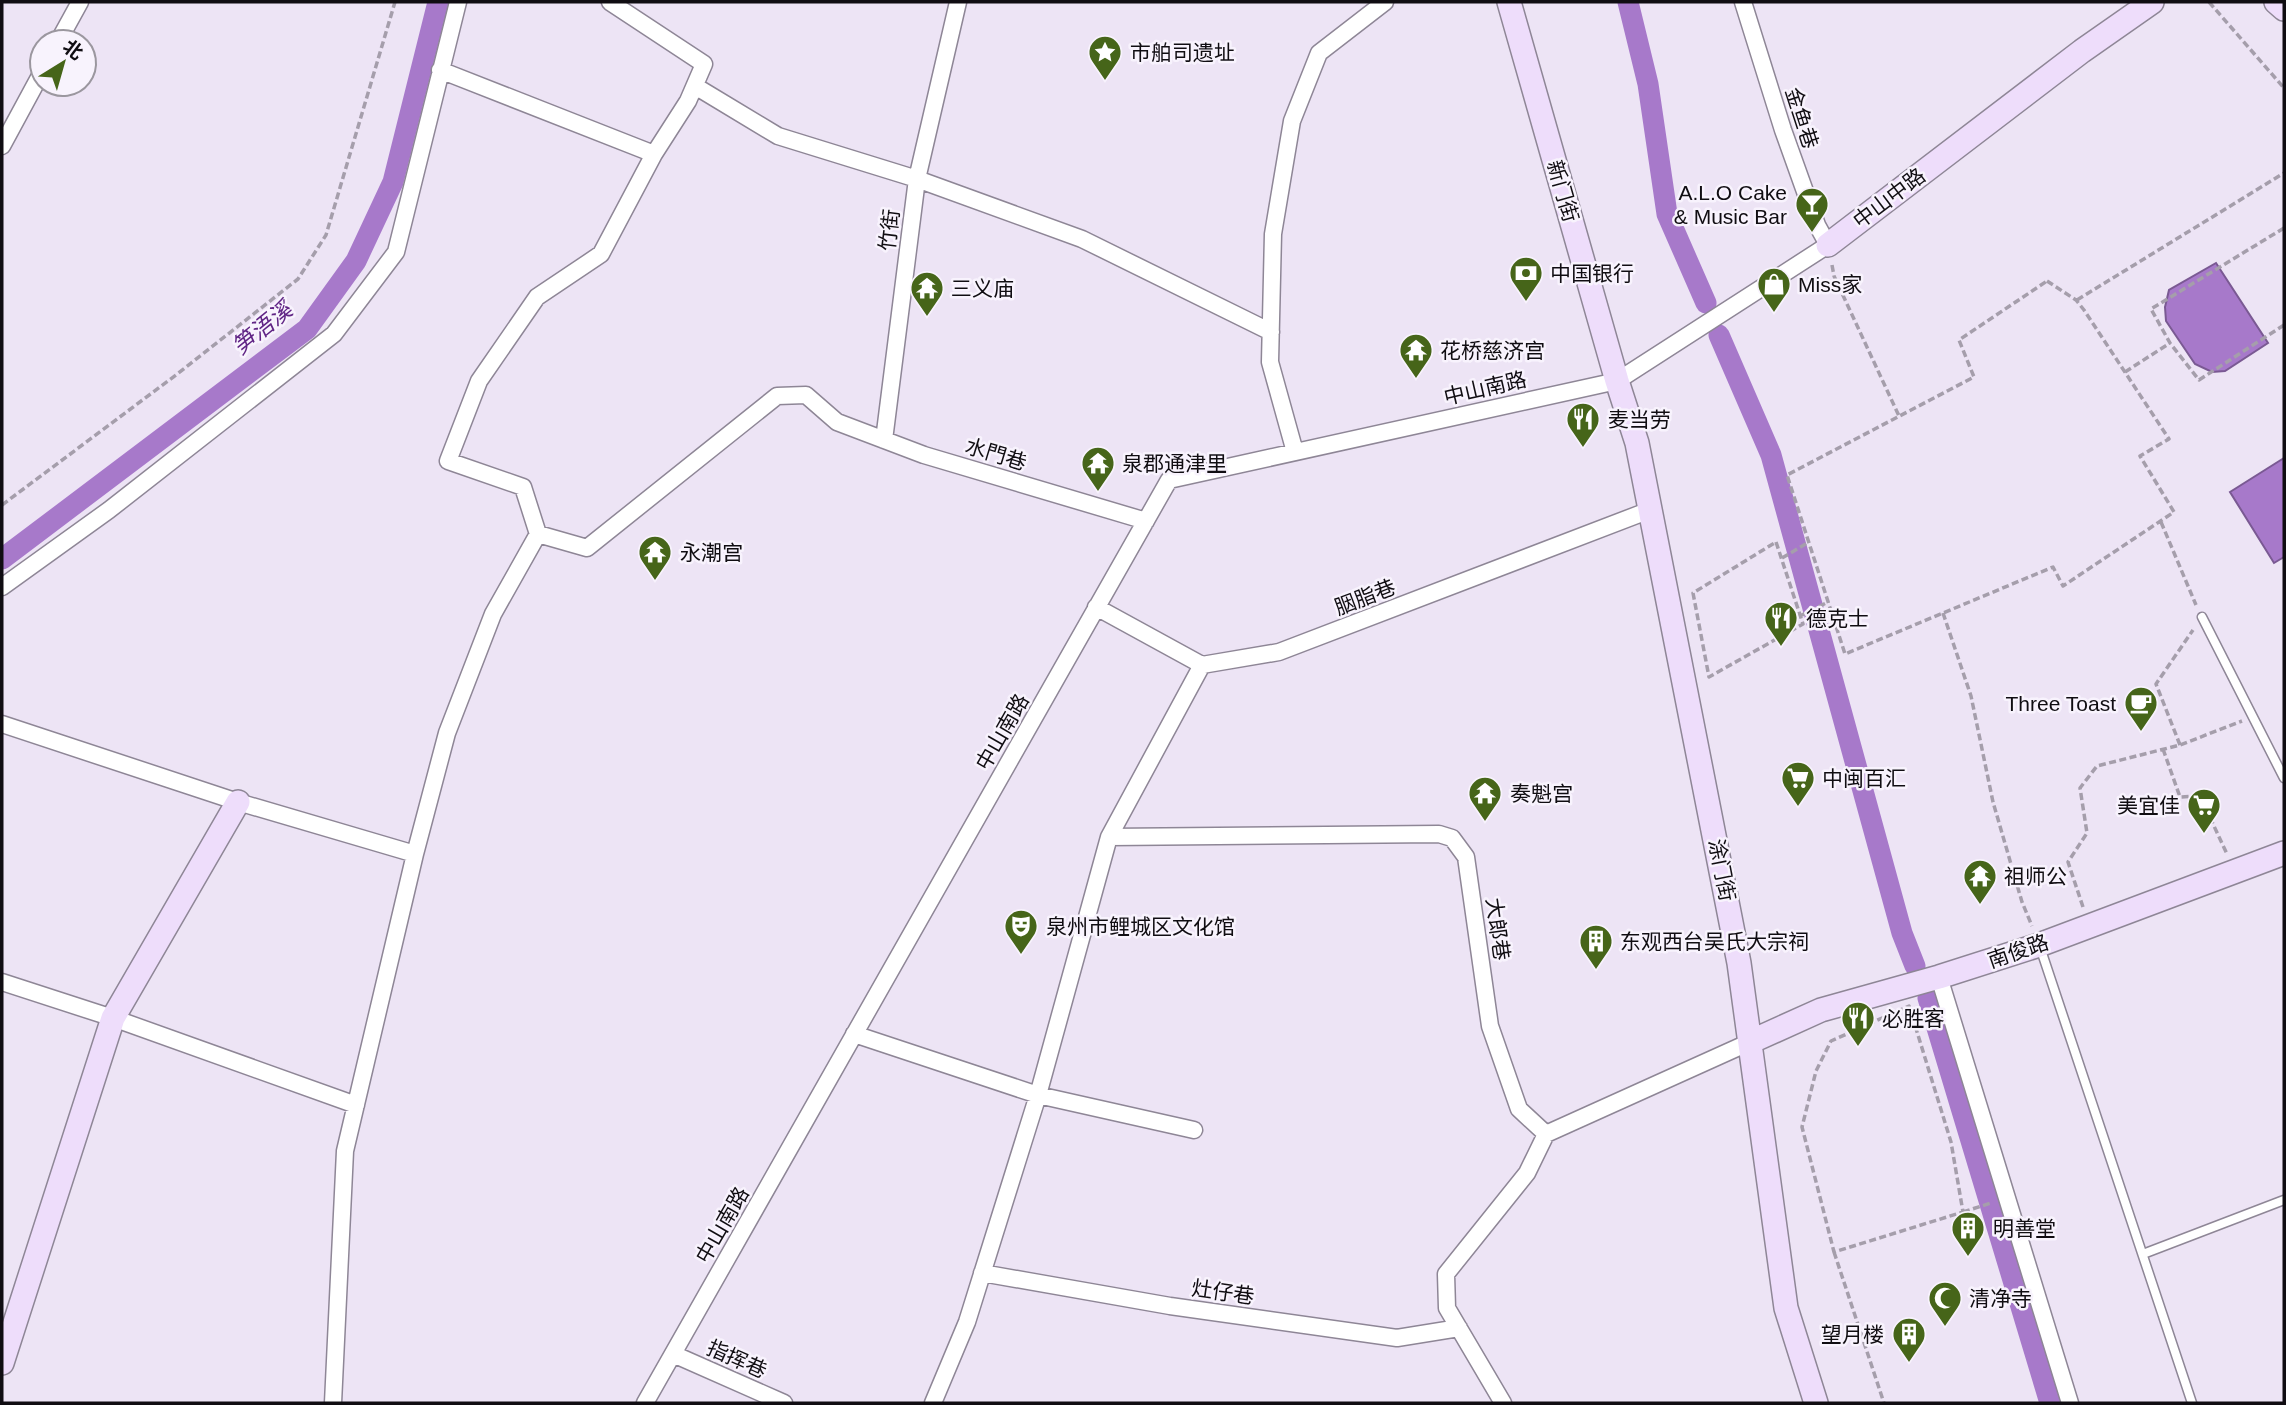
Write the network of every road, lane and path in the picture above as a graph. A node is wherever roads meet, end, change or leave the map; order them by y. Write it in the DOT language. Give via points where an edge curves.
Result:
graph roads {
  1 [pos="80,2"];
  2 [pos="395,2"];
  3 [pos="458,2"];
  4 [pos="610,2"];
  5 [pos="958,2"];
  6 [pos="1385,2"];
  7 [pos="1509,2"];
  8 [pos="1743,2"];
  9 [pos="2152,2"];
  10 [pos="2209,2"];
  11 [pos="2276,2"];
  12 [pos="2284,9"];
  13 [pos="66,28"];
  14 [pos="440,70"];
  15 [pos="695,86"];
  16 [pos="2284,88"];
  17 [pos="28,98"];
  18 [pos="2,146"];
  19 [pos="654,154"];
  20 [pos="2284,173"];
  21 [pos="917,178"];
  22 [pos="2284,228"];
  23 [pos="1828,245"];
  24 [pos="2076,300"];
  25 [pos="2284,325"];
  26 [pos="1271,332"];
  27 [pos="2171,343"];
  28 [pos="2125,373"];
  29 [pos="1617,381"];
  30 [pos="1899,416"];
  31 [pos="884,440"];
  32 [pos="1295,452"];
  33 [pos="2,505"];
  34 [pos="1650,510"];
  35 [pos="1146,521"];
  36 [pos="2161,522"];
  37 [pos="538,534"];
  38 [pos="1809,542"];
  39 [pos="1782,558"];
  40 [pos="2,587"];
  41 [pos="1828,602"];
  42 [pos="1096,607"];
  43 [pos="1943,613"];
  44 [pos="1800,616"];
  45 [pos="2202,617"];
  46 [pos="1202,665"];
  47 [pos="2254,717"];
  48 [pos="2,724"];
  49 [pos="2180,745"];
  50 [pos="2163,749"];
  51 [pos="2284,778"];
  52 [pos="238,802"];
  53 [pos="1109,837"];
  54 [pos="2284,853"];
  55 [pos="415,854"];
  56 [pos="2235,872"];
  57 [pos="2089,926"];
  58 [pos="2039,944"];
  59 [pos="1939,977"];
  60 [pos="2,982"];
  61 [pos="113,1018"];
  62 [pos="854,1034"];
  63 [pos="1749,1042"];
  64 [pos="1038,1095"];
  65 [pos="356,1105"];
  66 [pos="1194,1130"];
  67 [pos="1546,1134"];
  68 [pos="2007,1197"];
  69 [pos="2284,1200"];
  70 [pos="1963,1212"];
  71 [pos="1834,1252"];
  72 [pos="2143,1254"];
  73 [pos="982,1273"];
  74 [pos="1459,1328"];
  75 [pos="673,1354"];
  76 [pos="2,1363"];
  77 [pos="333,1403"];
  78 [pos="645,1403"];
  79 [pos="784,1403"];
  80 [pos="933,1403"];
  81 [pos="1503,1403"];
  82 [pos="1816,1403"];
  83 [pos="1884,1403"];
  84 [pos="2070,1403"];
  85 [pos="2192,1403"];
  1 -- 13 [label="street"];
  2 -- 33 [label="path" via="326,235 298,279"];
  3 -- 14 [label="street"];
  4 -- 15 [label="street" via="704,64"];
  5 -- 21 [label="street, 竹街"];
  6 -- 26 [label="street" via="1319,52 1292,121 1273,234"];
  7 -- 29 [label="main road, 新门街"];
  8 -- 23 [label="street, 金鱼巷" via="1783,130"];
  9 -- 23 [label="main road, 中山中路"];
  10 -- 16 [label="path"];
  11 -- 12 [label="main road"];
  14 -- 19 [label="street"];
  14 -- 40 [label="street" via="396,252 334,334 109,510"];
  15 -- 19 [label="street"];
  15 -- 21 [label="street" via="778,136"];
  17 -- 18 [label="street"];
  19 -- 37 [label="street" via="601,254 537,297 479,381 449,461 523,487"];
  20 -- 24 [label="path"];
  21 -- 26 [label="street" via="1082,239"];
  21 -- 31 [label="street, 竹街"];
  22 -- 27 [label="path" via="2151,309"];
  23 -- 29 [label="street, 中山中路"];
  23 -- 30 [label="path" via="1834,276"];
  24 -- 28 [label="path"];
  24 -- 30 [label="path" via="2047,281 1959,340 1974,377"];
  25 -- 27 [label="path" via="2199,380"];
  26 -- 32 [label="street" via="1270,362"];
  27 -- 28 [label="path"];
  28 -- 36 [label="path" via="2169,439 2140,456 2174,512"];
  29 -- 32 [label="street, 中山南路"];
  29 -- 34 [label="main road, 涂门街" via="1637,443"];
  30 -- 38 [label="path" via="1787,475"];
  31 -- 35 [label="street, 水門巷"];
  31 -- 37 [label="street, 水門巷" via="837,422 806,395 777,396 587,548"];
  32 -- 35 [label="street, 中山南路" via="1168,480"];
  34 -- 46 [label="street, 胭脂巷" via="1279,652"];
  34 -- 63 [label="main road, 涂门街" via="1740,964"];
  35 -- 42 [label="street, 中山南路"];
  36 -- 43 [label="path" via="2063,586 2053,567"];
  36 -- 45 [label="path"];
  37 -- 55 [label="street" via="493,614 446,733"];
  38 -- 39 [label="path"];
  38 -- 41 [label="path"];
  39 -- 44 [label="path"];
  39 -- 44 [label="path" via="1776,542 1693,593 1709,677 1803,624"];
  41 -- 43 [label="path" via="1845,654"];
  41 -- 44 [label="path"];
  42 -- 46 [label="street"];
  42 -- 62 [label="street, 中山南路"];
  43 -- 58 [label="path" via="1971,696 1996,815"];
  45 -- 47 [label="lane"];
  45 -- 49 [label="path" via="2156,684"];
  46 -- 53 [label="street"];
  47 -- 49 [label="path"];
  47 -- 51 [label="lane"];
  48 -- 52 [label="street"];
  49 -- 50 [label="path"];
  50 -- 56 [label="path" via="2180,797 2200,796"];
  50 -- 57 [label="path" via="2097,766 2080,788 2087,833 2068,862"];
  52 -- 55 [label="street"];
  52 -- 61 [label="main road"];
  53 -- 64 [label="street"];
  53 -- 67 [label="street, 大郎巷" via="1439,834 1452,838 1466,857 1490,1026 1519,1110"];
  54 -- 56 [label="main road, 南俊路"];
  55 -- 65 [label="street"];
  56 -- 57 [label="main road, 南俊路"];
  57 -- 58 [label="main road, 南俊路"];
  58 -- 59 [label="main road, 南俊路"];
  58 -- 72 [label="lane"];
  59 -- 63 [label="main road, 南俊路" via="1821,1010"];
  59 -- 68 [label="street"];
  60 -- 61 [label="street"];
  61 -- 65 [label="street"];
  61 -- 76 [label="main road"];
  62 -- 64 [label="street"];
  62 -- 75 [label="street, 中山南路"];
  63 -- 67 [label="street"];
  63 -- 82 [label="main road, 涂门街" via="1786,1308"];
  64 -- 66 [label="street"];
  64 -- 73 [label="street"];
  65 -- 77 [label="street" via="345,1151"];
  67 -- 74 [label="street" via="1527,1173 1446,1274 1447,1308"];
  68 -- 70 [label="path"];
  68 -- 84 [label="street"];
  69 -- 72 [label="lane"];
  70 -- 71 [label="path"];
  70 -- 71 [label="path" via="1951,1142 1909,1006 1831,1041 1815,1071 1802,1127"];
  71 -- 83 [label="path"];
  72 -- 85 [label="lane"];
  73 -- 74 [label="street, 灶仔巷" via="1170,1306 1397,1338"];
  73 -- 80 [label="street"];
  74 -- 81 [label="street"];
  75 -- 78 [label="street, 中山南路"];
  75 -- 79 [label="street, 指挥巷"];
}
